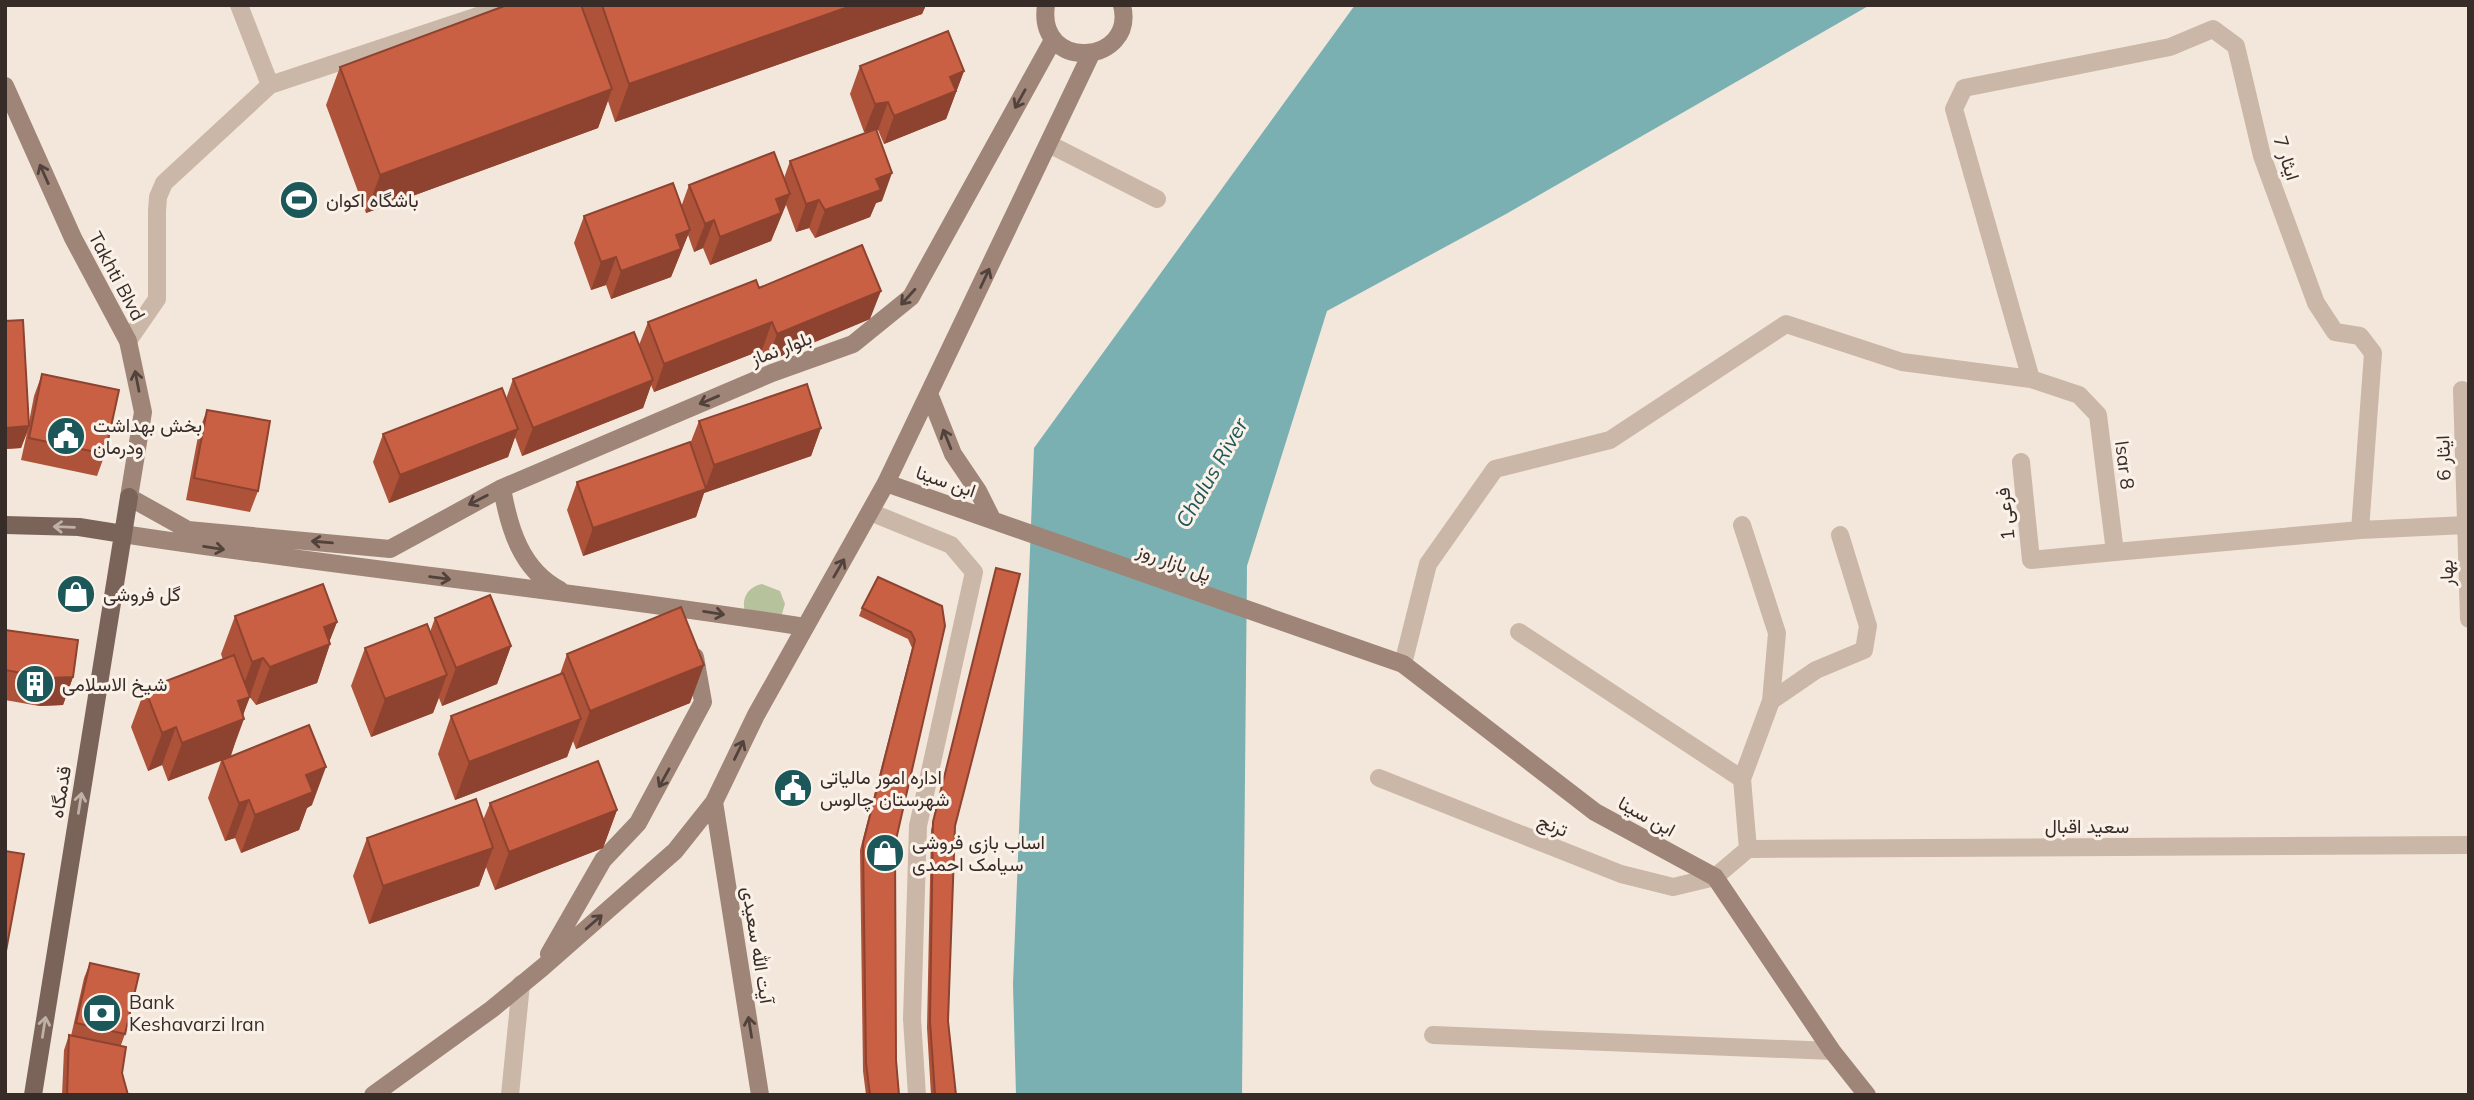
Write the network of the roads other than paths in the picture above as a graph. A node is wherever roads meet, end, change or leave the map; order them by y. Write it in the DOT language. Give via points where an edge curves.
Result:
graph roads {
  1 [pos="239,5"];
  2 [pos="511,5"];
  3 [pos="1046,5"];
  4 [pos="1124,8"];
  5 [pos="1053,40"];
  6 [pos="1091,54"];
  7 [pos="5,86"];
  8 [pos="270,86"];
  9 [pos="1049,144"];
  10 [pos="1157,200"];
  11 [pos="128,341"];
  12 [pos="2031,379"];
  13 [pos="2462,390"];
  14 [pos="930,396"];
  15 [pos="2021,462"];
  16 [pos="886,482"];
  17 [pos="502,488"];
  18 [pos="129,497"];
  19 [pos="870,512"];
  20 [pos="992,520"];
  21 [pos="1742,524"];
  22 [pos="5,525"];
  23 [pos="2466,526"];
  24 [pos="2360,530"];
  25 [pos="123,534"];
  26 [pos="1840,535"];
  27 [pos="2468,545"];
  28 [pos="2115,552"];
  29 [pos="565,593"];
  30 [pos="666,605"];
  31 [pos="2469,619"];
  32 [pos="805,628"];
  33 [pos="1519,632"];
  34 [pos="1342,644"];
  35 [pos="1403,664"];
  36 [pos="1771,701"];
  37 [pos="1379,778"];
  38 [pos="1742,779"];
  39 [pos="714,802"];
  40 [pos="2469,845"];
  41 [pos="1748,849"];
  42 [pos="1715,877"];
  43 [pos="542,967"];
  44 [pos="521,984"];
  45 [pos="1433,1035"];
  46 [pos="1832,1051"];
  47 [pos="33,1095"];
  48 [pos="373,1095"];
  49 [pos="510,1095"];
  50 [pos="760,1095"];
  51 [pos="918,1095"];
  52 [pos="1867,1095"];
  1 -- 8 [label="street"];
  2 -- 8 [label="street"];
  3 -- 5 [label="main road" via="1047,29"];
  4 -- 6 [label="main road" via="1120,33"];
  5 -- 6 [label="main road" via="1070,52"];
  5 -- 17 [label="main road, بلوار نماز, one-way" via="911,297 853,344 772,373"];
  6 -- 9 [label="main road"];
  11 -- 7 [label="main road, Takhti Blvd, one-way" via="73,238"];
  8 -- 11 [label="street" via="164,183 158,204 157,299"];
  9 -- 10 [label="street"];
  14 -- 9 [label="main road, one-way"];
  18 -- 11 [label="main road, Takhti Blvd, one-way" via="143,412"];
  12 -- 24 [label="street, ایثار 7" via="1954,109 1964,88 2170,47 2213,29 2236,46 2262,156 2316,303 2335,332 2360,336 2374,353"];
  12 -- 28 [label="street, Isar 8" via="2080,394 2098,415"];
  12 -- 35 [label="street, Isar 8" via="1902,362 1786,324 1610,439 1495,469 1428,564"];
  13 -- 23 [label="street, ایثار 6"];
  14 -- 16 [label="main road"];
  20 -- 14 [label="main road, one-way" via="953,454"];
  15 -- 28 [label="street, فرعی 1" via="2031,560"];
  16 -- 19 [label="main road"];
  16 -- 20 [label="main road, ابن سینا"];
  17 -- 18 [label="main road, بلوار نماز, one-way" via="390,549 188,530"];
  17 -- 29 [label="main road" via="519,549 537,575"];
  18 -- 25 [label="main road, قدمگاه"];
  32 -- 19 [label="main road, one-way"];
  19 -- 51 [label="street" via="951,545 974,572 918,826 912,1019"];
  20 -- 34 [label="main road, پل بازار روز"];
  21 -- 36 [label="street" via="1777,634"];
  25 -- 22 [label="main road, one-way" via="79,527"];
  23 -- 24 [label="street"];
  23 -- 27 [label="street, بهار"];
  24 -- 28 [label="street"];
  25 -- 29 [label="main road, one-way"];
  47 -- 25 [label="main road, قدمگاه, one-way"];
  26 -- 36 [label="street" via="1868,626 1864,650 1816,670"];
  27 -- 31 [label="street, بهار"];
  29 -- 30 [label="main road"];
  30 -- 32 [label="main road, one-way"];
  30 -- 43 [label="main road, one-way" via="698,661 703,702 638,823 603,860"];
  39 -- 32 [label="main road, one-way"];
  33 -- 38 [label="street"];
  34 -- 35 [label="main road, ابن سینا"];
  35 -- 42 [label="main road, ابن سینا" via="1595,812"];
  36 -- 38 [label="street"];
  37 -- 42 [label="street, ترنج" via="1621,874 1673,887"];
  38 -- 41 [label="street"];
  43 -- 39 [label="main road, one-way" via="675,851"];
  50 -- 39 [label="main road, آیت الله سعیدی, one-way"];
  40 -- 41 [label="street, سعید اقبال"];
  41 -- 42 [label="street"];
  42 -- 46 [label="main road, ابن سینا"];
  43 -- 44 [label="main road"];
  44 -- 48 [label="main road"];
  44 -- 49 [label="street"];
  45 -- 46 [label="street"];
  46 -- 52 [label="main road, ابن سینا"];
}
